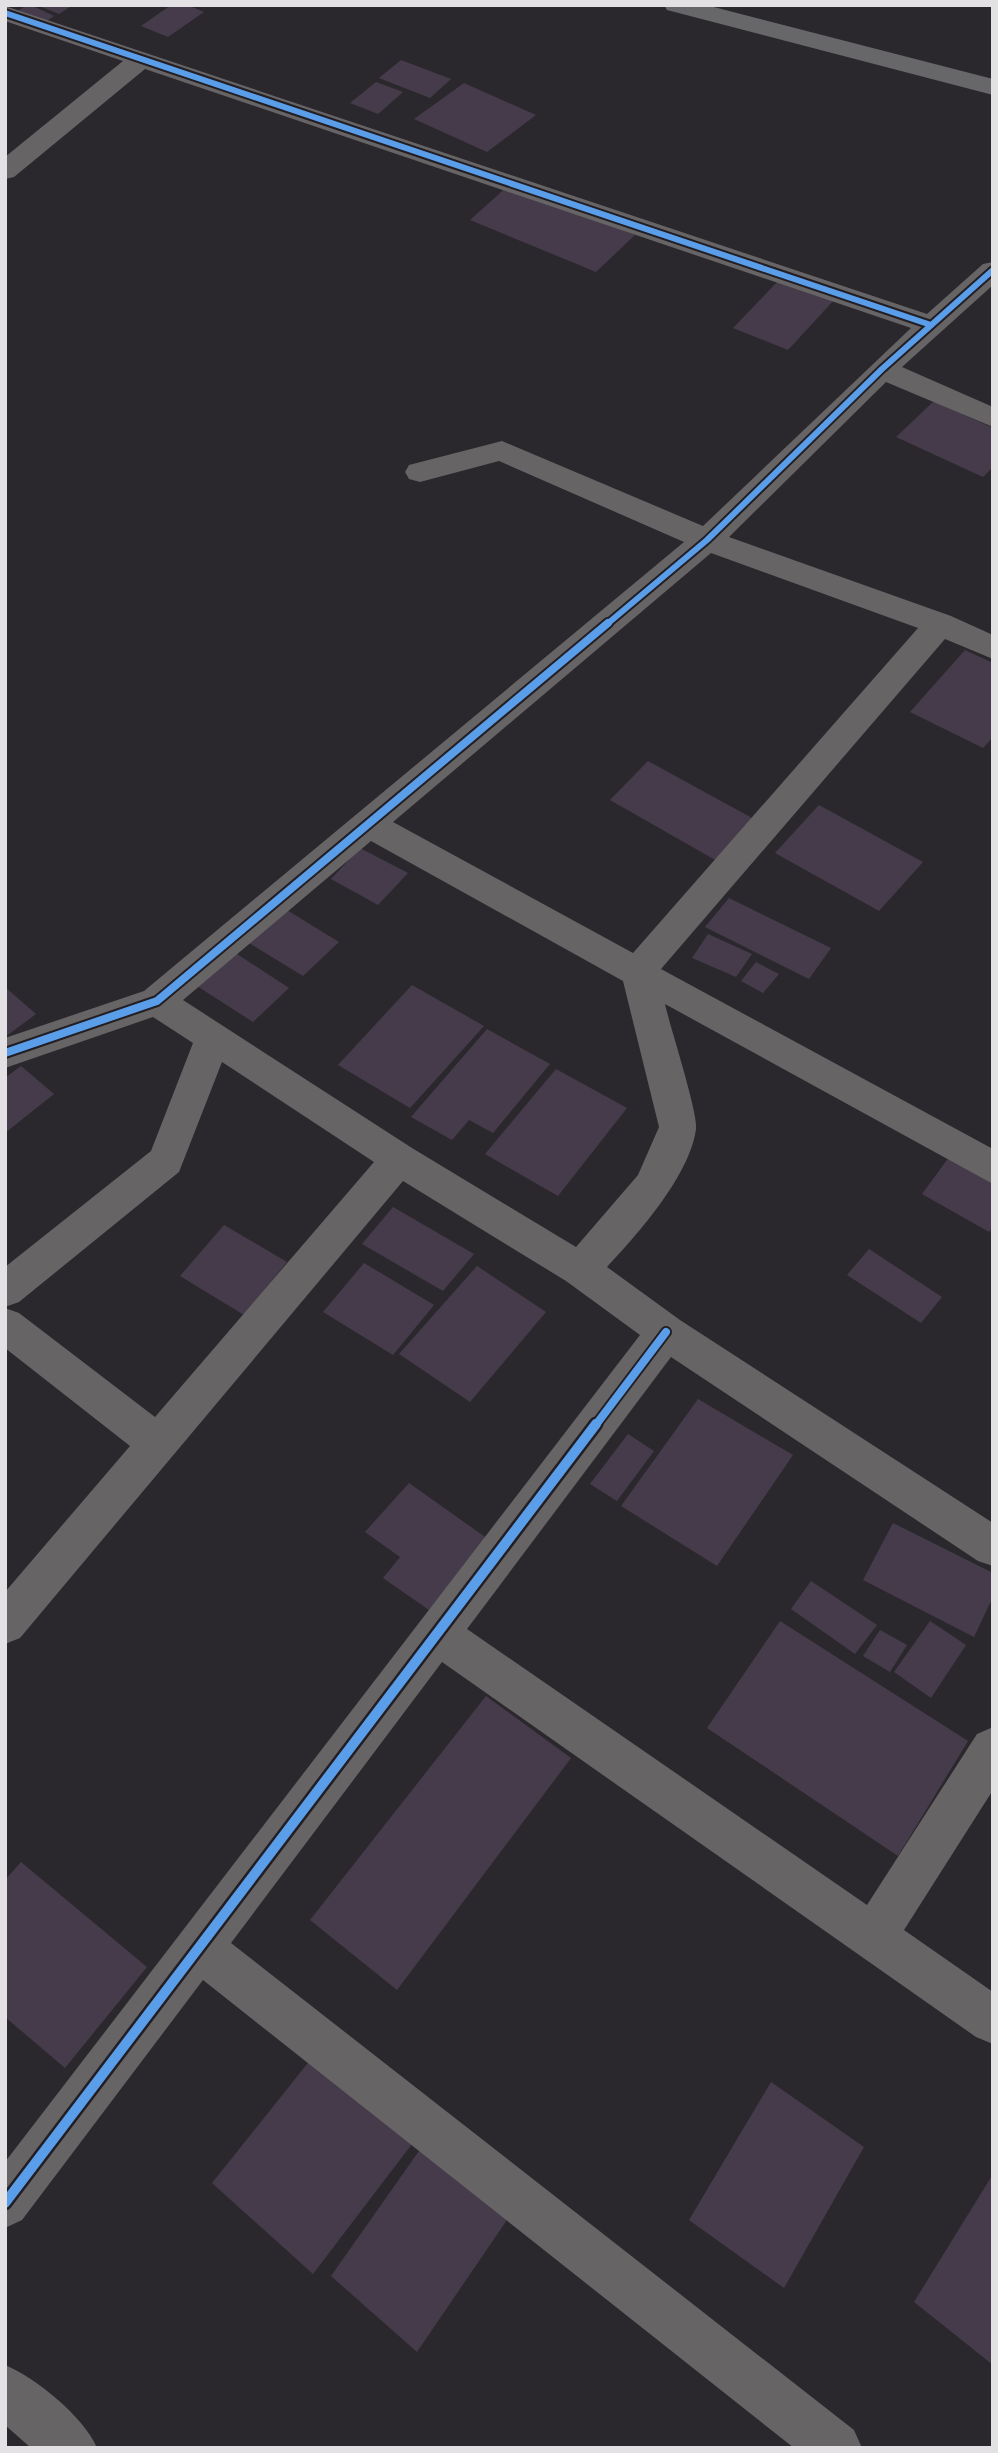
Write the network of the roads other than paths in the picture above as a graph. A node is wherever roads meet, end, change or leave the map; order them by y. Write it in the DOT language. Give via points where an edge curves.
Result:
graph roads {
  1 [pos="676,5"];
  2 [pos="5,13"];
  3 [pos="141,59"];
  4 [pos="993,87"];
  5 [pos="5,171"];
  6 [pos="993,270"];
  7 [pos="931,325"];
  8 [pos="882,369"];
  9 [pos="993,418"];
  10 [pos="420,472"];
  11 [pos="706,540"];
  12 [pos="940,624"];
  13 [pos="993,648"];
  14 [pos="368,824"];
  15 [pos="638,971"];
  16 [pos="157,1001"];
  17 [pos="213,1037"];
  18 [pos="5,1053"];
  19 [pos="399,1158"];
  20 [pos="993,1167"];
  21 [pos="580,1269"];
  22 [pos="5,1290"];
  23 [pos="5,1325"];
  24 [pos="666,1332"];
  25 [pos="158,1443"];
  26 [pos="993,1547"];
  27 [pos="5,1624"];
  28 [pos="438,1634"];
  29 [pos="993,1749"];
  30 [pos="873,1937"];
  31 [pos="199,1948"];
  32 [pos="993,2020"];
  33 [pos="5,2203"];
  34 [pos="5,2391"];
  35 [pos="72,2448"];
  36 [pos="836,2448"];
  1 -- 4 [label="main road"];
  2 -- 3 [label="street"];
  3 -- 5 [label="street"];
  3 -- 7 [label="street"];
  6 -- 7 [label="street"];
  7 -- 8 [label="street"];
  8 -- 9 [label="street"];
  8 -- 11 [label="street"];
  10 -- 11 [label="street" via="502,451"];
  11 -- 12 [label="street"];
  11 -- 14 [label="street"];
  12 -- 13 [label="street"];
  12 -- 15 [label="street"];
  14 -- 15 [label="street"];
  14 -- 16 [label="street"];
  15 -- 20 [label="street"];
  15 -- 21 [label="street" via="678,1127 674,1145 636,1212"];
  16 -- 17 [label="street"];
  16 -- 18 [label="street"];
  17 -- 19 [label="street"];
  17 -- 22 [label="street" via="166,1161"];
  19 -- 21 [label="street"];
  19 -- 25 [label="street"];
  21 -- 24 [label="street"];
  23 -- 25 [label="street"];
  24 -- 26 [label="street"];
  24 -- 28 [label="street"];
  25 -- 27 [label="street"];
  28 -- 30 [label="street"];
  28 -- 31 [label="street"];
  29 -- 30 [label="street"];
  30 -- 32 [label="street"];
  31 -- 33 [label="street"];
  31 -- 36 [label="street"];
  34 -- 35 [label="street"];
}
